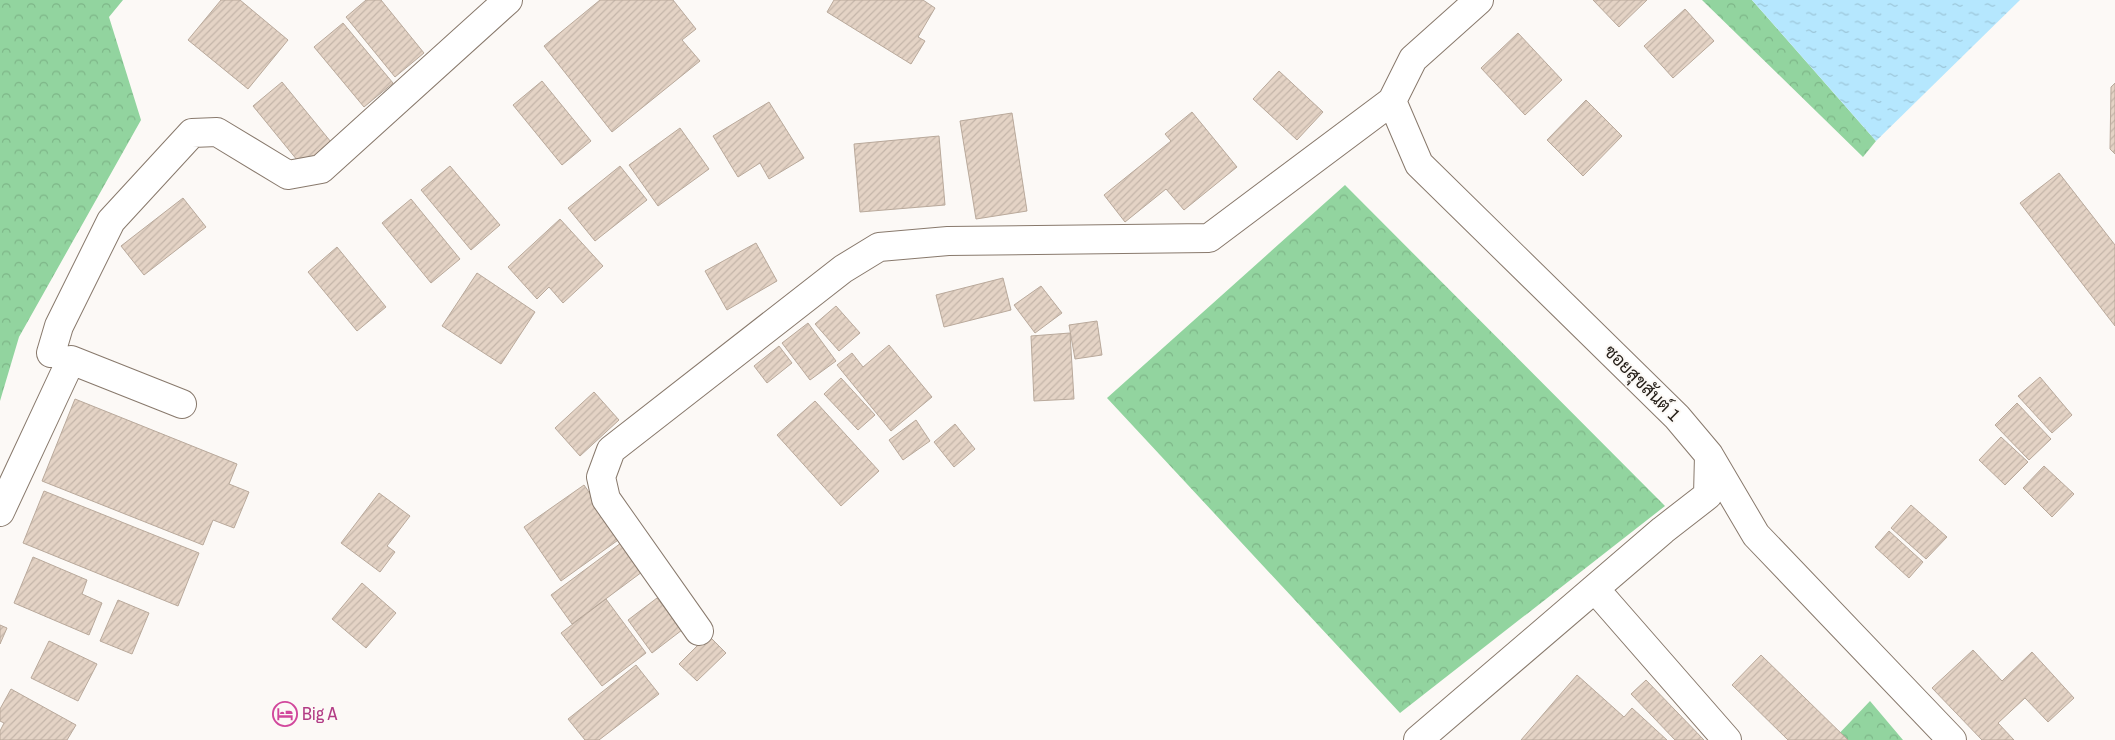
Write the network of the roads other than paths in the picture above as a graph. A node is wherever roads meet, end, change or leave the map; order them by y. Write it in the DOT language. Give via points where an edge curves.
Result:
graph roads {
  1 [pos="508,0"];
  2 [pos="1479,0"];
  3 [pos="1392,101"];
  4 [pos="51,353"];
  5 [pos="182,404"];
  6 [pos="1709,455"];
  7 [pos="0,512"];
  8 [pos="1594,589"];
  9 [pos="699,631"];
  10 [pos="1418,740"];
  11 [pos="1726,740"];
  12 [pos="1952,740"];
  1 -- 4 [label="street" via="321,169 288,175 217,132 192,133 111,221 59,326"];
  2 -- 3 [label="street" via="1412,59"];
  3 -- 6 [label="street, ซอยสุขสันต์ 1" via="1419,164 1677,418"];
  3 -- 9 [label="street" via="1209,238 948,241 880,247 843,269 611,450 600,477 606,499"];
  5 -- 7 [label="street" via="71,360"];
  6 -- 8 [label="street" via="1708,495"];
  6 -- 12 [label="street, ซอยสุขสันต์ 1" via="1756,535"];
  8 -- 10 [label="street"];
  8 -- 11 [label="street"];
}
